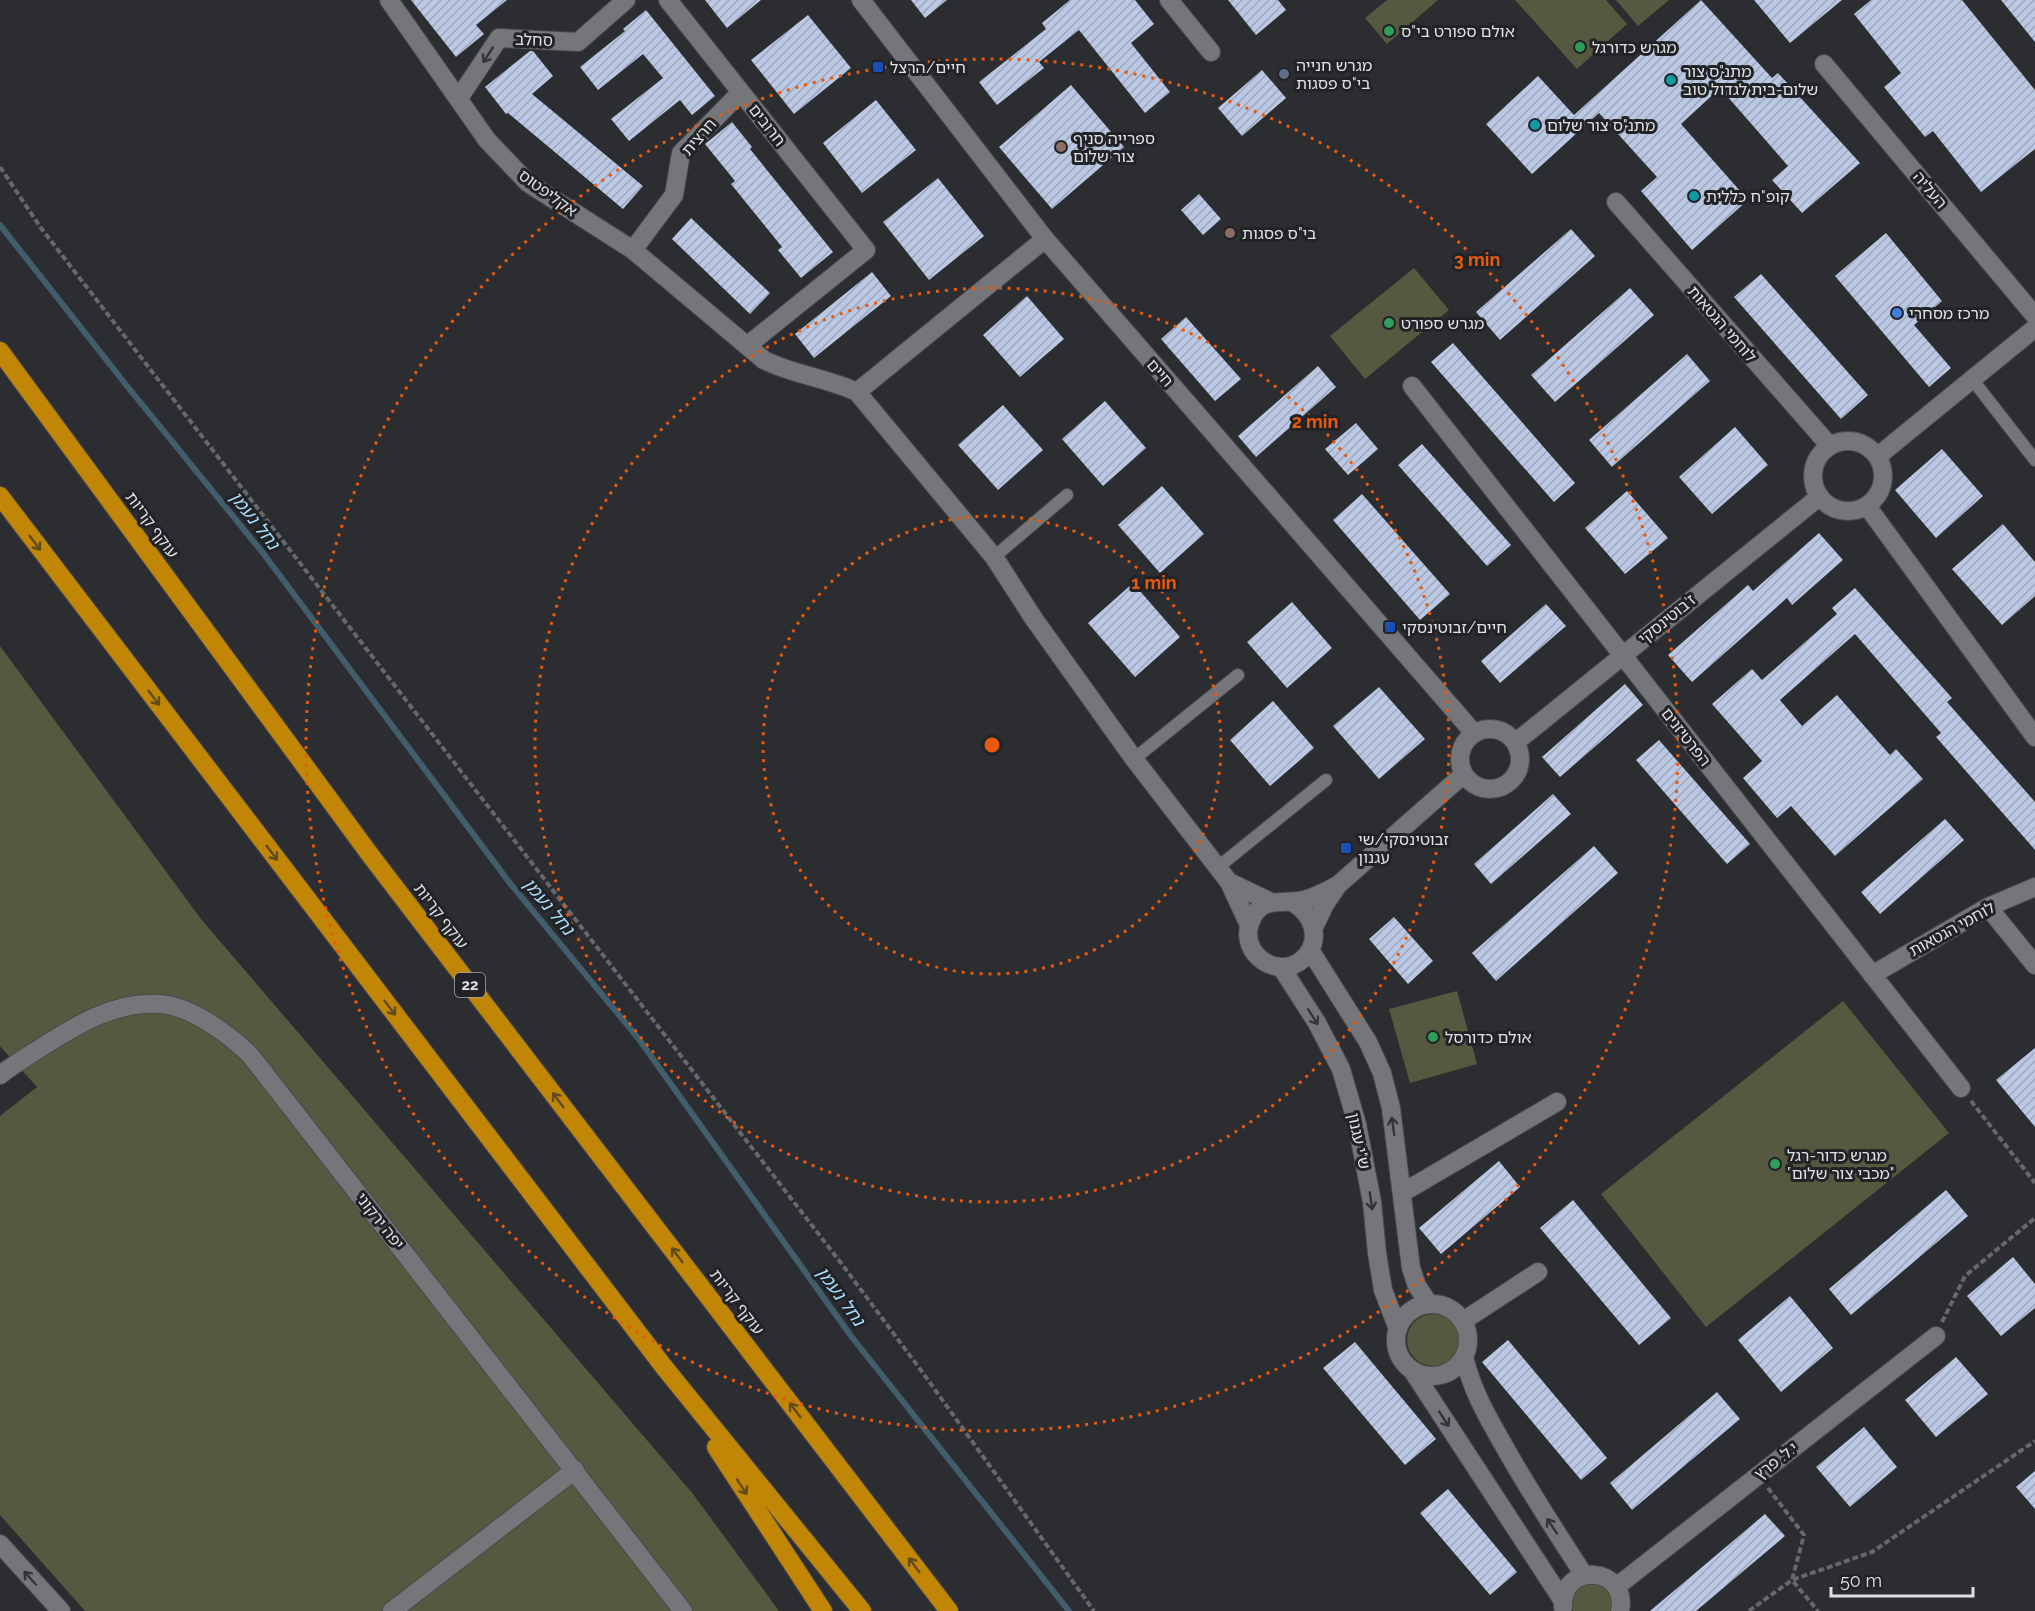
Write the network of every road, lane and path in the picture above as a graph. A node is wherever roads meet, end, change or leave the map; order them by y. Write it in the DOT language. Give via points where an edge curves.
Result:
graph roads {
  1 [pos="389,0"];
  2 [pos="626,0"];
  3 [pos="668,0"];
  4 [pos="861,0"];
  5 [pos="1169,0"];
  6 [pos="1211,52"];
  7 [pos="1824,64"];
  8 [pos="741,92"];
  9 [pos="459,99"];
  10 [pos="0,167"];
  11 [pos="1616,202"];
  12 [pos="1045,240"];
  13 [pos="633,250"];
  14 [pos="2035,316"];
  15 [pos="2035,328"];
  16 [pos="748,345"];
  17 [pos="0,351"];
  18 [pos="1972,379"];
  19 [pos="1412,386"];
  20 [pos="857,392"];
  21 [pos="1829,446"];
  22 [pos="1878,456"];
  23 [pos="2035,460"];
  24 [pos="1067,495"];
  25 [pos="0,496"];
  26 [pos="1819,497"];
  27 [pos="1867,506"];
  28 [pos="994,557"];
  29 [pos="1623,656"];
  30 [pos="1238,675"];
  31 [pos="1474,733"];
  32 [pos="2035,737"];
  33 [pos="1516,742"];
  34 [pos="1134,759"];
  35 [pos="1464,774"];
  36 [pos="1326,780"];
  37 [pos="1217,868"];
  38 [pos="1229,882"];
  39 [pos="1338,885"];
  40 [pos="2035,887"];
  41 [pos="1271,902"];
  42 [pos="1292,902"];
  43 [pos="1988,907"];
  44 [pos="1249,925"];
  45 [pos="1314,927"];
  46 [pos="1310,950"];
  47 [pos="2035,965"];
  48 [pos="1281,967"];
  49 [pos="1872,975"];
  50 [pos="2,1072"];
  51 [pos="1961,1088"];
  52 [pos="1557,1102"];
  53 [pos="2035,1183"];
  54 [pos="1402,1192"];
  55 [pos="2035,1218"];
  56 [pos="1538,1272"];
  57 [pos="1429,1304"];
  58 [pos="1463,1321"];
  59 [pos="1398,1329"];
  60 [pos="1936,1336"];
  61 [pos="1464,1357"];
  62 [pos="664,1367"];
  63 [pos="1412,1370"];
  64 [pos="2035,1441"];
  65 [pos="575,1470"];
  66 [pos="1759,1475"];
  67 [pos="0,1544"];
  68 [pos="1584,1575"];
  69 [pos="1792,1580"];
  70 [pos="1616,1587"];
  71 [pos="1564,1606"];
  72 [pos="61,1611"];
  73 [pos="392,1611"];
  74 [pos="683,1611"];
  75 [pos="823,1611"];
  76 [pos="862,1611"];
  77 [pos="949,1611"];
  78 [pos="1094,1611"];
  79 [pos="1620,1611"];
  80 [pos="1749,1611"];
  81 [pos="1818,1611"];
  1 -- 9 [label="street, אקליפטוס"];
  2 -- 9 [label="street, סחלב, one-way" via="578,42 499,38"];
  3 -- 8 [label="street, חרובים"];
  4 -- 12 [label="street, חיים"];
  5 -- 6 [label="street"];
  7 -- 14 [label="street, העליה"];
  8 -- 13 [label="street, חרצית" via="681,153 674,195"];
  8 -- 16 [label="street, חרובים" via="866,250"];
  9 -- 13 [label="street, אקליפטוס" via="487,140 528,183"];
  10 -- 78 [label="path" via="49,237 841,1263"];
  11 -- 21 [label="street, לוחמי הגטאות"];
  12 -- 20 [label="street"];
  12 -- 31 [label="street, חיים"];
  13 -- 16 [label="street, אקליפטוס"];
  15 -- 18 [label="street"];
  16 -- 20 [label="street, אקליפטוס" via="764,360 784,369 837,382"];
  77 -- 17 [label="highway, עוקף קריות / 22, one-way" via="371,856"];
  18 -- 22 [label="street"];
  18 -- 23 [label="lane"];
  19 -- 29 [label="street, הפרטיזנים"];
  20 -- 28 [label="street"];
  21 -- 22 [label="street" via="1856,441"];
  21 -- 26 [label="street" via="1820,453 1812,475"];
  22 -- 27 [label="street" via="1884,478 1875,499"];
  24 -- 28 [label="lane"];
  25 -- 62 [label="highway, one-way"];
  26 -- 27 [label="street" via="1841,511"];
  26 -- 29 [label="street, ז'בוטינסקי"];
  27 -- 32 [label="street"];
  28 -- 34 [label="street"];
  29 -- 33 [label="street, ז'בוטינסקי"];
  29 -- 49 [label="street, הפרטיזנים"];
  30 -- 34 [label="lane"];
  31 -- 33 [label="street" via="1497,729"];
  31 -- 35 [label="street" via="1461,752"];
  33 -- 35 [label="street" via="1520,763 1511,781 1501,787 1480,788"];
  34 -- 37 [label="street"];
  35 -- 39 [label="street"];
  36 -- 37 [label="lane"];
  37 -- 38 [label="street"];
  38 -- 41 [label="street"];
  38 -- 44 [label="street"];
  39 -- 42 [label="street"];
  39 -- 45 [label="street"];
  40 -- 43 [label="street, לוחמי הגטאות"];
  41 -- 42 [label="street"];
  41 -- 44 [label="street" via="1261,907"];
  42 -- 45 [label="street" via="1302,907"];
  43 -- 47 [label="street"];
  43 -- 49 [label="street, לוחמי הגטאות"];
  44 -- 48 [label="street" via="1252,950 1260,960"];
  45 -- 46 [label="street"];
  46 -- 48 [label="street" via="1293,965"];
  54 -- 46 [label="street, ש\"י עגנון, one-way" via="1391,1108 1382,1073 1368,1042"];
  48 -- 59 [label="street, ש\"י עגנון, one-way" via="1341,1069 1364,1157 1383,1290"];
  49 -- 51 [label="street, הפרטיזנים"];
  50 -- 65 [label="street, יפה ירקוני" via="82,1023 113,1009 135,1005 162,1004 189,1013 236,1042 251,1056"];
  51 -- 53 [label="path"];
  52 -- 54 [label="street"];
  54 -- 57 [label="street, ש\"י עגנון" via="1411,1268"];
  55 -- 60 [label="path" via="1965,1276"];
  56 -- 58 [label="street"];
  57 -- 58 [label="street" via="1448,1308"];
  57 -- 59 [label="street" via="1411,1312"];
  58 -- 61 [label="street" via="1468,1345"];
  59 -- 63 [label="street" via="1398,1352"];
  60 -- 66 [label="street, י.ל. פרץ"];
  61 -- 63 [label="street" via="1457,1367 1435,1376"];
  68 -- 61 [label="street, one-way" via="1542,1512 1484,1411"];
  62 -- 75 [label="highway, one-way"];
  62 -- 76 [label="highway"];
  63 -- 71 [label="street, one-way"];
  64 -- 69 [label="path" via="1872,1552"];
  65 -- 73 [label="street"];
  65 -- 74 [label="street, יפה ירקוני"];
  66 -- 69 [label="path" via="1804,1535"];
  66 -- 70 [label="street, י.ל. פרץ"];
  72 -- 67 [label="street, one-way"];
  68 -- 70 [label="street" via="1602,1576"];
  68 -- 71 [label="street" via="1569,1586"];
  69 -- 80 [label="path"];
  69 -- 81 [label="path"];
  70 -- 79 [label="street"];
}
